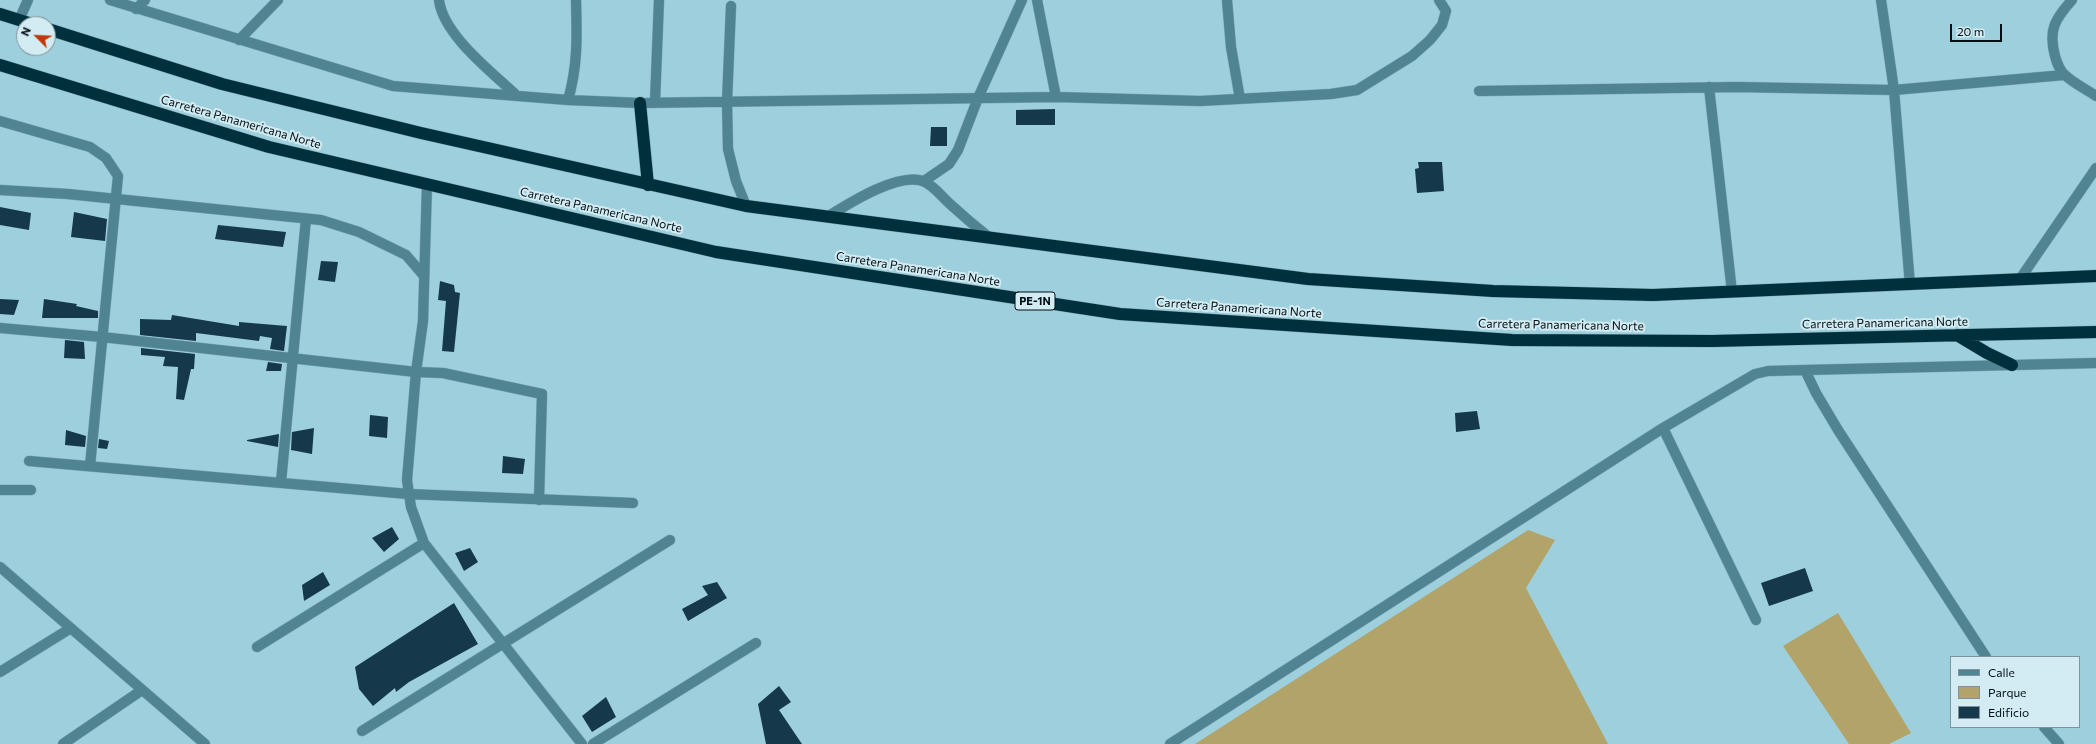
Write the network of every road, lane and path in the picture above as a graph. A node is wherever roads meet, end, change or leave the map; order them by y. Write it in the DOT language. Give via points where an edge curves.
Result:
graph roads {
  1 [pos="28,0"];
  2 [pos="110,0"];
  3 [pos="145,0"];
  4 [pos="278,0"];
  5 [pos="439,0"];
  6 [pos="576,0"];
  7 [pos="659,0"];
  8 [pos="1022,0"];
  9 [pos="1037,0"];
  10 [pos="1227,0"];
  11 [pos="1439,0"];
  12 [pos="1881,0"];
  13 [pos="2072,0"];
  14 [pos="731,6"];
  15 [pos="136,9"];
  16 [pos="0,14"];
  17 [pos="21,16"];
  18 [pos="16,19"];
  19 [pos="56,32"];
  20 [pos="239,40"];
  21 [pos="0,65"];
  22 [pos="2064,75"];
  23 [pos="1709,87"];
  24 [pos="1894,90"];
  25 [pos="1479,91"];
  26 [pos="516,96"];
  27 [pos="2096,96"];
  28 [pos="1056,97"];
  29 [pos="978,98"];
  30 [pos="1240,99"];
  31 [pos="568,100"];
  32 [pos="655,102"];
  33 [pos="727,102"];
  34 [pos="640,103"];
  35 [pos="0,120"];
  36 [pos="2096,168"];
  37 [pos="924,181"];
  38 [pos="427,184"];
  39 [pos="648,185"];
  40 [pos="0,190"];
  41 [pos="117,200"];
  42 [pos="746,206"];
  43 [pos="827,217"];
  44 [pos="306,219"];
  45 [pos="990,238"];
  46 [pos="424,276"];
  47 [pos="2096,276"];
  48 [pos="2020,279"];
  49 [pos="1910,285"];
  50 [pos="1732,292"];
  51 [pos="0,328"];
  52 [pos="2096,332"];
  53 [pos="1957,335"];
  54 [pos="102,337"];
  55 [pos="294,358"];
  56 [pos="2096,363"];
  57 [pos="2012,365"];
  58 [pos="1805,370"];
  59 [pos="416,372"];
  60 [pos="1663,428"];
  61 [pos="30,461"];
  62 [pos="90,466"];
  63 [pos="281,482"];
  64 [pos="0,490"];
  65 [pos="31,490"];
  66 [pos="408,494"];
  67 [pos="539,500"];
  68 [pos="633,503"];
  69 [pos="670,540"];
  70 [pos="424,543"];
  71 [pos="0,567"];
  72 [pos="1756,620"];
  73 [pos="71,628"];
  74 [pos="502,643"];
  75 [pos="756,643"];
  76 [pos="257,647"];
  77 [pos="1985,656"];
  78 [pos="0,672"];
  79 [pos="142,690"];
  80 [pos="2045,728"];
  81 [pos="362,731"];
  82 [pos="63,744"];
  83 [pos="205,744"];
  84 [pos="582,744"];
  85 [pos="593,744"];
  86 [pos="1170,744"];
  87 [pos="2059,744"];
  1 -- 17 [label="street"];
  2 -- 15 [label="street"];
  3 -- 15 [label="street"];
  4 -- 20 [label="street"];
  5 -- 26 [label="street" via="445,21 470,51"];
  6 -- 31 [label="street" via="575,77"];
  7 -- 32 [label="street"];
  8 -- 29 [label="street"];
  9 -- 28 [label="street"];
  10 -- 30 [label="street"];
  11 -- 30 [label="street" via="1446,11 1445,20 1430,40 1412,56 1356,90 1331,94"];
  12 -- 24 [label="street"];
  13 -- 22 [label="street" via="2056,19 2052,31 2055,56"];
  14 -- 33 [label="street"];
  15 -- 20 [label="street"];
  16 -- 18 [label="highway"];
  19 -- 39 [label="highway" via="222,84"];
  20 -- 26 [label="street" via="393,86"];
  21 -- 38 [label="highway, Carretera Panamericana Norte / PE-1N" via="269,147"];
  22 -- 24 [label="street"];
  22 -- 27 [label="street"];
  23 -- 24 [label="street"];
  23 -- 25 [label="street"];
  23 -- 50 [label="street"];
  24 -- 49 [label="street"];
  26 -- 31 [label="street"];
  28 -- 29 [label="street"];
  28 -- 30 [label="street" via="1200,101"];
  29 -- 33 [label="street"];
  29 -- 37 [label="street" via="964,137 952,159 938,173"];
  31 -- 34 [label="street"];
  32 -- 33 [label="street"];
  32 -- 34 [label="street"];
  33 -- 42 [label="street" via="728,149 736,181"];
  34 -- 39 [label="highway"];
  35 -- 41 [label="street" via="81,144 99,152 113,166 118,176"];
  36 -- 48 [label="street"];
  37 -- 43 [label="street" via="912,178 896,181"];
  37 -- 45 [label="street"];
  38 -- 46 [label="street"];
  38 -- 53 [label="highway, Carretera Panamericana Norte / PE-1N" via="716,252 1120,314 1512,340 1712,341"];
  39 -- 42 [label="highway"];
  40 -- 41 [label="street"];
  41 -- 44 [label="street"];
  41 -- 54 [label="street"];
  42 -- 43 [label="highway"];
  43 -- 45 [label="highway"];
  44 -- 46 [label="street" via="340,225 378,240 406,255"];
  44 -- 55 [label="street"];
  45 -- 50 [label="highway" via="1308,279 1493,291 1653,294"];
  46 -- 59 [label="street" via="423,321"];
  47 -- 48 [label="highway"];
  48 -- 49 [label="highway"];
  49 -- 50 [label="highway"];
  51 -- 54 [label="street"];
  52 -- 53 [label="highway, Carretera Panamericana Norte / PE-1N"];
  53 -- 57 [label="highway"];
  54 -- 55 [label="street"];
  54 -- 62 [label="street"];
  55 -- 59 [label="street"];
  55 -- 63 [label="street"];
  56 -- 57 [label="street"];
  57 -- 58 [label="street"];
  58 -- 60 [label="street" via="1755,374"];
  58 -- 77 [label="street" via="1838,430"];
  59 -- 66 [label="street" via="407,466"];
  59 -- 67 [label="street" via="443,373 542,394"];
  60 -- 72 [label="street"];
  60 -- 86 [label="street"];
  61 -- 62 [label="street"];
  62 -- 63 [label="street"];
  63 -- 66 [label="street"];
  64 -- 65 [label="street"];
  66 -- 67 [label="street"];
  66 -- 70 [label="street"];
  67 -- 68 [label="street"];
  69 -- 74 [label="street"];
  70 -- 74 [label="street"];
  70 -- 76 [label="street"];
  71 -- 73 [label="street"];
  73 -- 78 [label="street"];
  73 -- 79 [label="street"];
  74 -- 81 [label="street"];
  74 -- 84 [label="street"];
  75 -- 85 [label="street"];
  79 -- 82 [label="street"];
  79 -- 83 [label="street"];
  80 -- 87 [label="street"];
}
